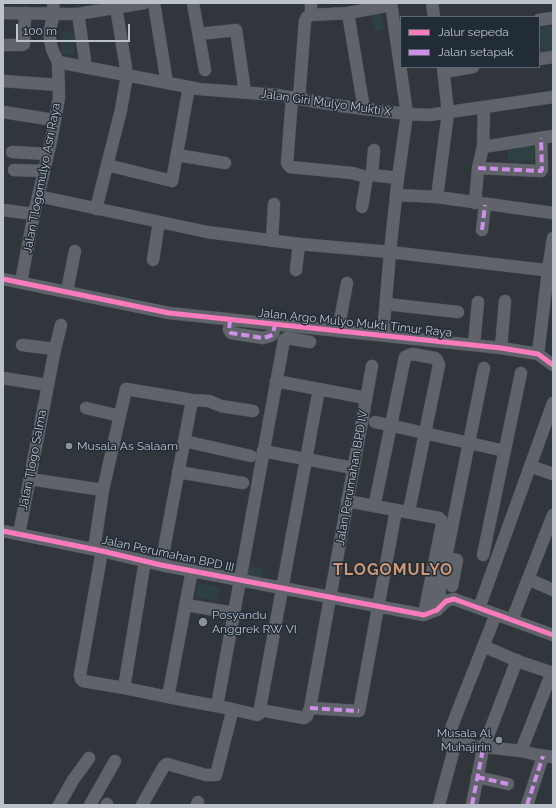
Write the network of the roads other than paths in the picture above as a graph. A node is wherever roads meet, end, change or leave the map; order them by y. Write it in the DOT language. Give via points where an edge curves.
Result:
graph roads {
  1 [pos="154,3"];
  2 [pos="193,3"];
  3 [pos="311,3"];
  4 [pos="432,3"];
  5 [pos="139,4"];
  6 [pos="391,4"];
  7 [pos="116,7"];
  8 [pos="54,8"];
  9 [pos="3,13"];
  10 [pos="25,13"];
  11 [pos="348,13"];
  12 [pos="78,14"];
  13 [pos="311,16"];
  14 [pos="434,16"];
  15 [pos="553,18"];
  16 [pos="540,20"];
  17 [pos="198,34"];
  18 [pos="3,45"];
  19 [pos="553,57"];
  20 [pos="540,59"];
  21 [pos="85,60"];
  22 [pos="58,62"];
  23 [pos="400,66"];
  24 [pos="400,68"];
  25 [pos="458,68"];
  26 [pos="443,69"];
  27 [pos="205,70"];
  28 [pos="127,72"];
  29 [pos="166,77"];
  30 [pos="3,80"];
  31 [pos="59,85"];
  32 [pos="189,87"];
  33 [pos="245,92"];
  34 [pos="553,97"];
  35 [pos="296,98"];
  36 [pos="484,107"];
  37 [pos="364,109"];
  38 [pos="3,112"];
  39 [pos="448,113"];
  40 [pos="407,114"];
  41 [pos="54,120"];
  42 [pos="547,137"];
  43 [pos="483,147"];
  44 [pos="374,150"];
  45 [pos="12,152"];
  46 [pos="48,154"];
  47 [pos="177,155"];
  48 [pos="225,163"];
  49 [pos="107,166"];
  50 [pos="478,168"];
  51 [pos="14,170"];
  52 [pos="44,171"];
  53 [pos="369,176"];
  54 [pos="398,178"];
  55 [pos="397,195"];
  56 [pos="38,196"];
  57 [pos="437,197"];
  58 [pos="274,204"];
  59 [pos="480,204"];
  60 [pos="362,207"];
  61 [pos="96,209"];
  62 [pos="3,210"];
  63 [pos="553,213"];
  64 [pos="34,214"];
  65 [pos="159,222"];
  66 [pos="482,230"];
  67 [pos="553,238"];
  68 [pos="272,241"];
  69 [pos="299,244"];
  70 [pos="75,251"];
  71 [pos="390,252"];
  72 [pos="153,260"];
  73 [pos="296,270"];
  74 [pos="550,271"];
  75 [pos="3,279"];
  76 [pos="21,282"];
  77 [pos="347,283"];
  78 [pos="66,291"];
  79 [pos="505,301"];
  80 [pos="478,302"];
  81 [pos="386,304"];
  82 [pos="458,312"];
  83 [pos="61,325"];
  84 [pos="338,331"];
  85 [pos="383,336"];
  86 [pos="310,342"];
  87 [pos="22,345"];
  88 [pos="474,345"];
  89 [pos="501,348"];
  90 [pos="55,349"];
  91 [pos="538,354"];
  92 [pos="553,365"];
  93 [pos="372,366"];
  94 [pos="484,368"];
  95 [pos="521,374"];
  96 [pos="3,378"];
  97 [pos="276,381"];
  98 [pos="48,386"];
  99 [pos="318,389"];
  100 [pos="366,398"];
  101 [pos="192,400"];
  102 [pos="553,403"];
  103 [pos="86,408"];
  104 [pos="253,411"];
  105 [pos="120,416"];
  106 [pos="375,422"];
  107 [pos="391,426"];
  108 [pos="426,433"];
  109 [pos="184,441"];
  110 [pos="469,443"];
  111 [pos="263,451"];
  112 [pos="505,451"];
  113 [pos="251,456"];
  114 [pos="306,459"];
  115 [pos="530,466"];
  116 [pos="353,468"];
  117 [pos="178,472"];
  118 [pos="553,474"];
  119 [pos="29,479"];
  120 [pos="243,483"];
  121 [pos="103,490"];
  122 [pos="376,498"];
  123 [pos="347,501"];
  124 [pos="410,506"];
  125 [pos="396,510"];
  126 [pos="553,515"];
  127 [pos="3,531"];
  128 [pos="19,534"];
  129 [pos="98,550"];
  130 [pos="483,555"];
  131 [pos="445,558"];
  132 [pos="145,561"];
  133 [pos="161,565"];
  134 [pos="192,570"];
  135 [pos="240,579"];
  136 [pos="528,579"];
  137 [pos="452,586"];
  138 [pos="282,587"];
  139 [pos="553,590"];
  140 [pos="330,596"];
  141 [pos="186,605"];
  142 [pos="378,607"];
  143 [pos="479,608"];
  144 [pos="437,610"];
  145 [pos="234,613"];
  146 [pos="496,614"];
  147 [pos="424,615"];
  148 [pos="512,620"];
  149 [pos="553,634"];
  150 [pos="483,646"];
  151 [pos="517,660"];
  152 [pos="552,673"];
  153 [pos="124,688"];
  154 [pos="166,697"];
  155 [pos="217,706"];
  156 [pos="310,708"];
  157 [pos="260,710"];
  158 [pos="231,716"];
  159 [pos="452,743"];
  160 [pos="484,748"];
  161 [pos="521,751"];
  162 [pos="548,756"];
  163 [pos="89,758"];
  164 [pos="115,761"];
  165 [pos="477,777"];
  166 [pos="508,784"];
  167 [pos="58,805"];
  168 [pos="90,805"];
  169 [pos="142,805"];
  170 [pos="439,805"];
  171 [pos="472,805"];
  172 [pos="527,805"];
  1 -- 29 [label="street"];
  2 -- 17 [label="street"];
  3 -- 13 [label="street"];
  4 -- 14 [label="street"];
  5 -- 7 [label="street"];
  6 -- 11 [label="street"];
  6 -- 23 [label="street, Jalan Argo Mulyo Mukti Timur Raya"];
  7 -- 12 [label="street"];
  7 -- 28 [label="street"];
  8 -- 10 [label="street"];
  8 -- 12 [label="street"];
  8 -- 22 [label="street, Jalan Tlogomulyo Asri Raya" via="50,40"];
  9 -- 10 [label="street"];
  10 -- 18 [label="street" via="24,44"];
  11 -- 13 [label="street"];
  11 -- 37 [label="street"];
  12 -- 21 [label="street"];
  13 -- 35 [label="street" via="305,21"];
  15 -- 16 [label="street"];
  17 -- 27 [label="street"];
  17 -- 33 [label="street" via="236,30"];
  19 -- 20 [label="street"];
  22 -- 28 [label="street, Jalan Giri Mulyo Mukti X"];
  22 -- 31 [label="street, Jalan Tlogomulyo Asri Raya"];
  24 -- 40 [label="street, Jalan Argo Mulyo Mukti Timur Raya"];
  25 -- 26 [label="street"];
  26 -- 39 [label="street"];
  28 -- 32 [label="street, Jalan Giri Mulyo Mukti X"];
  28 -- 49 [label="street" via="121,110"];
  30 -- 31 [label="street"];
  31 -- 41 [label="street, Jalan Tlogomulyo Asri Raya"];
  32 -- 33 [label="street, Jalan Giri Mulyo Mukti X"];
  32 -- 47 [label="street"];
  33 -- 35 [label="street, Jalan Giri Mulyo Mukti X"];
  34 -- 36 [label="street, Jalan Giri Mulyo Mukti X"];
  35 -- 37 [label="street, Jalan Giri Mulyo Mukti X"];
  35 -- 53 [label="street" via="288,165"];
  36 -- 39 [label="street, Jalan Giri Mulyo Mukti X"];
  36 -- 43 [label="street"];
  37 -- 40 [label="street, Jalan Giri Mulyo Mukti X"];
  38 -- 41 [label="street"];
  39 -- 40 [label="street, Jalan Giri Mulyo Mukti X"];
  39 -- 57 [label="street"];
  40 -- 54 [label="street, Jalan Argo Mulyo Mukti Timur Raya"];
  41 -- 46 [label="street, Jalan Tlogomulyo Asri Raya"];
  42 -- 43 [label="street"];
  42 -- 50 [label="street" via="541,171"];
  43 -- 50 [label="street"];
  44 -- 53 [label="street"];
  45 -- 46 [label="street"];
  46 -- 52 [label="street, Jalan Tlogomulyo Asri Raya"];
  47 -- 48 [label="street"];
  47 -- 49 [label="street" via="172,181"];
  49 -- 61 [label="street"];
  50 -- 59 [label="street"];
  51 -- 52 [label="street"];
  52 -- 56 [label="street, Jalan Tlogomulyo Asri Raya"];
  53 -- 54 [label="street"];
  53 -- 60 [label="street"];
  54 -- 55 [label="street, Jalan Argo Mulyo Mukti Timur Raya"];
  55 -- 57 [label="street"];
  55 -- 71 [label="street, Jalan Argo Mulyo Mukti Timur Raya"];
  56 -- 61 [label="street"];
  56 -- 64 [label="street, Jalan Tlogomulyo Asri Raya"];
  57 -- 59 [label="street"];
  58 -- 68 [label="street"];
  59 -- 63 [label="street"];
  59 -- 66 [label="street"];
  61 -- 65 [label="street"];
  62 -- 64 [label="street"];
  64 -- 76 [label="street, Jalan Tlogomulyo Asri Raya"];
  65 -- 68 [label="street"];
  65 -- 72 [label="street"];
  67 -- 74 [label="street"];
  68 -- 69 [label="street"];
  69 -- 71 [label="street"];
  69 -- 73 [label="street"];
  70 -- 78 [label="street"];
  71 -- 74 [label="street"];
  71 -- 81 [label="street, Jalan Argo Mulyo Mukti Timur Raya"];
  74 -- 91 [label="street"];
  75 -- 76 [label="street, Jalan Argo Mulyo Mukti Timur Raya"];
  76 -- 78 [label="street, Jalan Argo Mulyo Mukti Timur Raya"];
  77 -- 84 [label="street"];
  78 -- 84 [label="street, Jalan Argo Mulyo Mukti Timur Raya" via="230,324"];
  79 -- 89 [label="street"];
  80 -- 88 [label="street"];
  81 -- 82 [label="street"];
  81 -- 85 [label="street, Jalan Argo Mulyo Mukti Timur Raya"];
  83 -- 90 [label="street, Jalan Tlogo Salma"];
  84 -- 85 [label="street, Jalan Argo Mulyo Mukti Timur Raya"];
  85 -- 88 [label="street, Jalan Argo Mulyo Mukti Timur Raya"];
  86 -- 97 [label="street, Jalan Perumahan BPD III" via="287,338 284,340"];
  87 -- 90 [label="street"];
  88 -- 89 [label="street, Jalan Argo Mulyo Mukti Timur Raya"];
  89 -- 91 [label="street, Jalan Argo Mulyo Mukti Timur Raya"];
  90 -- 98 [label="street, Jalan Tlogo Salma"];
  91 -- 92 [label="street"];
  93 -- 100 [label="street, Jalan Perumahan BPD IV"];
  94 -- 110 [label="street"];
  95 -- 112 [label="street"];
  96 -- 98 [label="street"];
  97 -- 99 [label="street"];
  97 -- 111 [label="street, Jalan Perumahan BPD III"];
  98 -- 119 [label="street, Jalan Tlogo Salma"];
  99 -- 100 [label="street"];
  99 -- 114 [label="street"];
  100 -- 116 [label="street, Jalan Perumahan BPD IV"];
  101 -- 104 [label="street" via="209,401 221,406"];
  101 -- 105 [label="street" via="126,389"];
  101 -- 109 [label="street"];
  102 -- 115 [label="street"];
  103 -- 105 [label="street"];
  105 -- 121 [label="street"];
  106 -- 107 [label="street"];
  107 -- 108 [label="street"];
  107 -- 108 [label="street" via="405,357 412,354 435,358 439,365"];
  107 -- 122 [label="street"];
  108 -- 110 [label="street"];
  108 -- 124 [label="street"];
  109 -- 113 [label="street"];
  109 -- 117 [label="street"];
  110 -- 112 [label="street"];
  110 -- 131 [label="street"];
  111 -- 114 [label="street"];
  111 -- 135 [label="street, Jalan Perumahan BPD III"];
  112 -- 130 [label="street"];
  114 -- 116 [label="street"];
  114 -- 138 [label="street"];
  115 -- 118 [label="street"];
  115 -- 143 [label="street"];
  116 -- 123 [label="street, Jalan Perumahan BPD IV"];
  117 -- 120 [label="street"];
  117 -- 133 [label="street"];
  119 -- 121 [label="street"];
  119 -- 128 [label="street, Jalan Tlogo Salma"];
  121 -- 129 [label="street"];
  123 -- 125 [label="street"];
  123 -- 140 [label="street, Jalan Perumahan BPD IV"];
  125 -- 142 [label="street"];
  125 -- 147 [label="street" via="439,518 442,524"];
  126 -- 136 [label="street"];
  127 -- 128 [label="street, Jalan Perumahan BPD III"];
  128 -- 129 [label="street, Jalan Perumahan BPD III"];
  129 -- 132 [label="street, Jalan Perumahan BPD III"];
  129 -- 153 [label="street, Jalan Perumahan BPD III" via="80,675 83,681"];
  131 -- 137 [label="street" via="457,560"];
  131 -- 144 [label="street"];
  132 -- 133 [label="street, Jalan Perumahan BPD III"];
  132 -- 153 [label="street"];
  133 -- 134 [label="street, Jalan Perumahan BPD III"];
  134 -- 135 [label="street, Jalan Perumahan BPD III"];
  134 -- 141 [label="street"];
  135 -- 138 [label="street, Jalan Perumahan BPD III"];
  135 -- 145 [label="street"];
  136 -- 139 [label="street"];
  136 -- 148 [label="street"];
  138 -- 140 [label="street, Jalan Perumahan BPD III"];
  138 -- 157 [label="street"];
  140 -- 142 [label="street, Jalan Perumahan BPD III"];
  140 -- 156 [label="street, Jalan Perumahan BPD IV"];
  141 -- 145 [label="street"];
  141 -- 154 [label="street"];
  142 -- 147 [label="street, Jalan Perumahan BPD III"];
  142 -- 156 [label="street" via="359,711"];
  143 -- 144 [label="street" via="450,599"];
  143 -- 146 [label="street"];
  144 -- 147 [label="street"];
  145 -- 155 [label="street"];
  146 -- 148 [label="street"];
  146 -- 150 [label="street"];
  148 -- 149 [label="street"];
  150 -- 151 [label="street"];
  150 -- 159 [label="street" via="450,732"];
  151 -- 152 [label="street"];
  151 -- 160 [label="street"];
  152 -- 161 [label="street"];
  153 -- 154 [label="street"];
  154 -- 155 [label="street"];
  155 -- 157 [label="street" via="257,715"];
  156 -- 157 [label="street" via="304,718"];
  158 -- 169 [label="street" via="216,775 206,776 167,764"];
  159 -- 160 [label="street"];
  159 -- 170 [label="street"];
  160 -- 161 [label="street"];
  160 -- 165 [label="street"];
  161 -- 162 [label="street"];
  162 -- 172 [label="street"];
  163 -- 167 [label="street"];
  164 -- 168 [label="street"];
  165 -- 166 [label="street"];
  165 -- 171 [label="street"];
}
